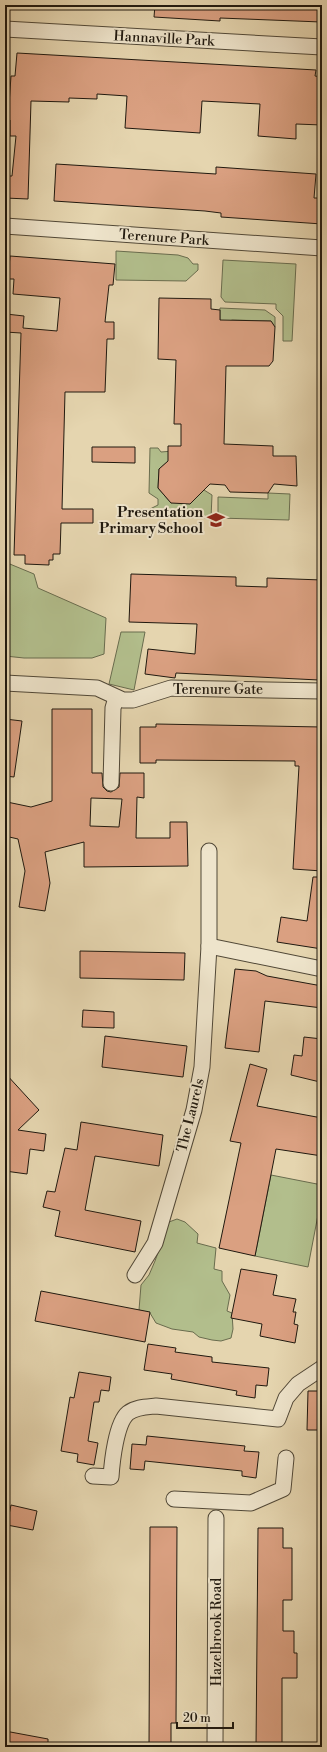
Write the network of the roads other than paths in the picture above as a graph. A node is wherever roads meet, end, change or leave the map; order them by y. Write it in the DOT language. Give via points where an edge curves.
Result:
graph roads {
  1 [pos="5,29"];
  2 [pos="322,47"];
  3 [pos="5,226"];
  4 [pos="322,248"];
  5 [pos="5,683"];
  6 [pos="322,691"];
  7 [pos="116,698"];
  8 [pos="111,783"];
  9 [pos="210,851"];
  10 [pos="209,946"];
  11 [pos="322,969"];
  12 [pos="135,1275"];
  13 [pos="322,1368"];
  14 [pos="286,1458"];
  15 [pos="92,1476"];
  16 [pos="174,1499"];
  17 [pos="216,1518"];
  18 [pos="215,1747"];
  1 -- 2 [label="street, Hannaville Park"];
  3 -- 4 [label="street, Terenure Park"];
  5 -- 7 [label="street, Terenure Gate" via="96,688"];
  6 -- 7 [label="street, Terenure Gate" via="171,688 133,700"];
  7 -- 8 [label="street" via="113,708"];
  9 -- 10 [label="street, The Laurels"];
  10 -- 11 [label="street"];
  10 -- 12 [label="street, The Laurels" via="202,1066 194,1110 155,1243"];
  13 -- 15 [label="street" via="298,1384 286,1398 278,1419 156,1406 141,1407 128,1414 121,1425 111,1477"];
  14 -- 16 [label="street" via="283,1489 252,1503"];
  17 -- 18 [label="street, Hazelbrook Road"];
}
